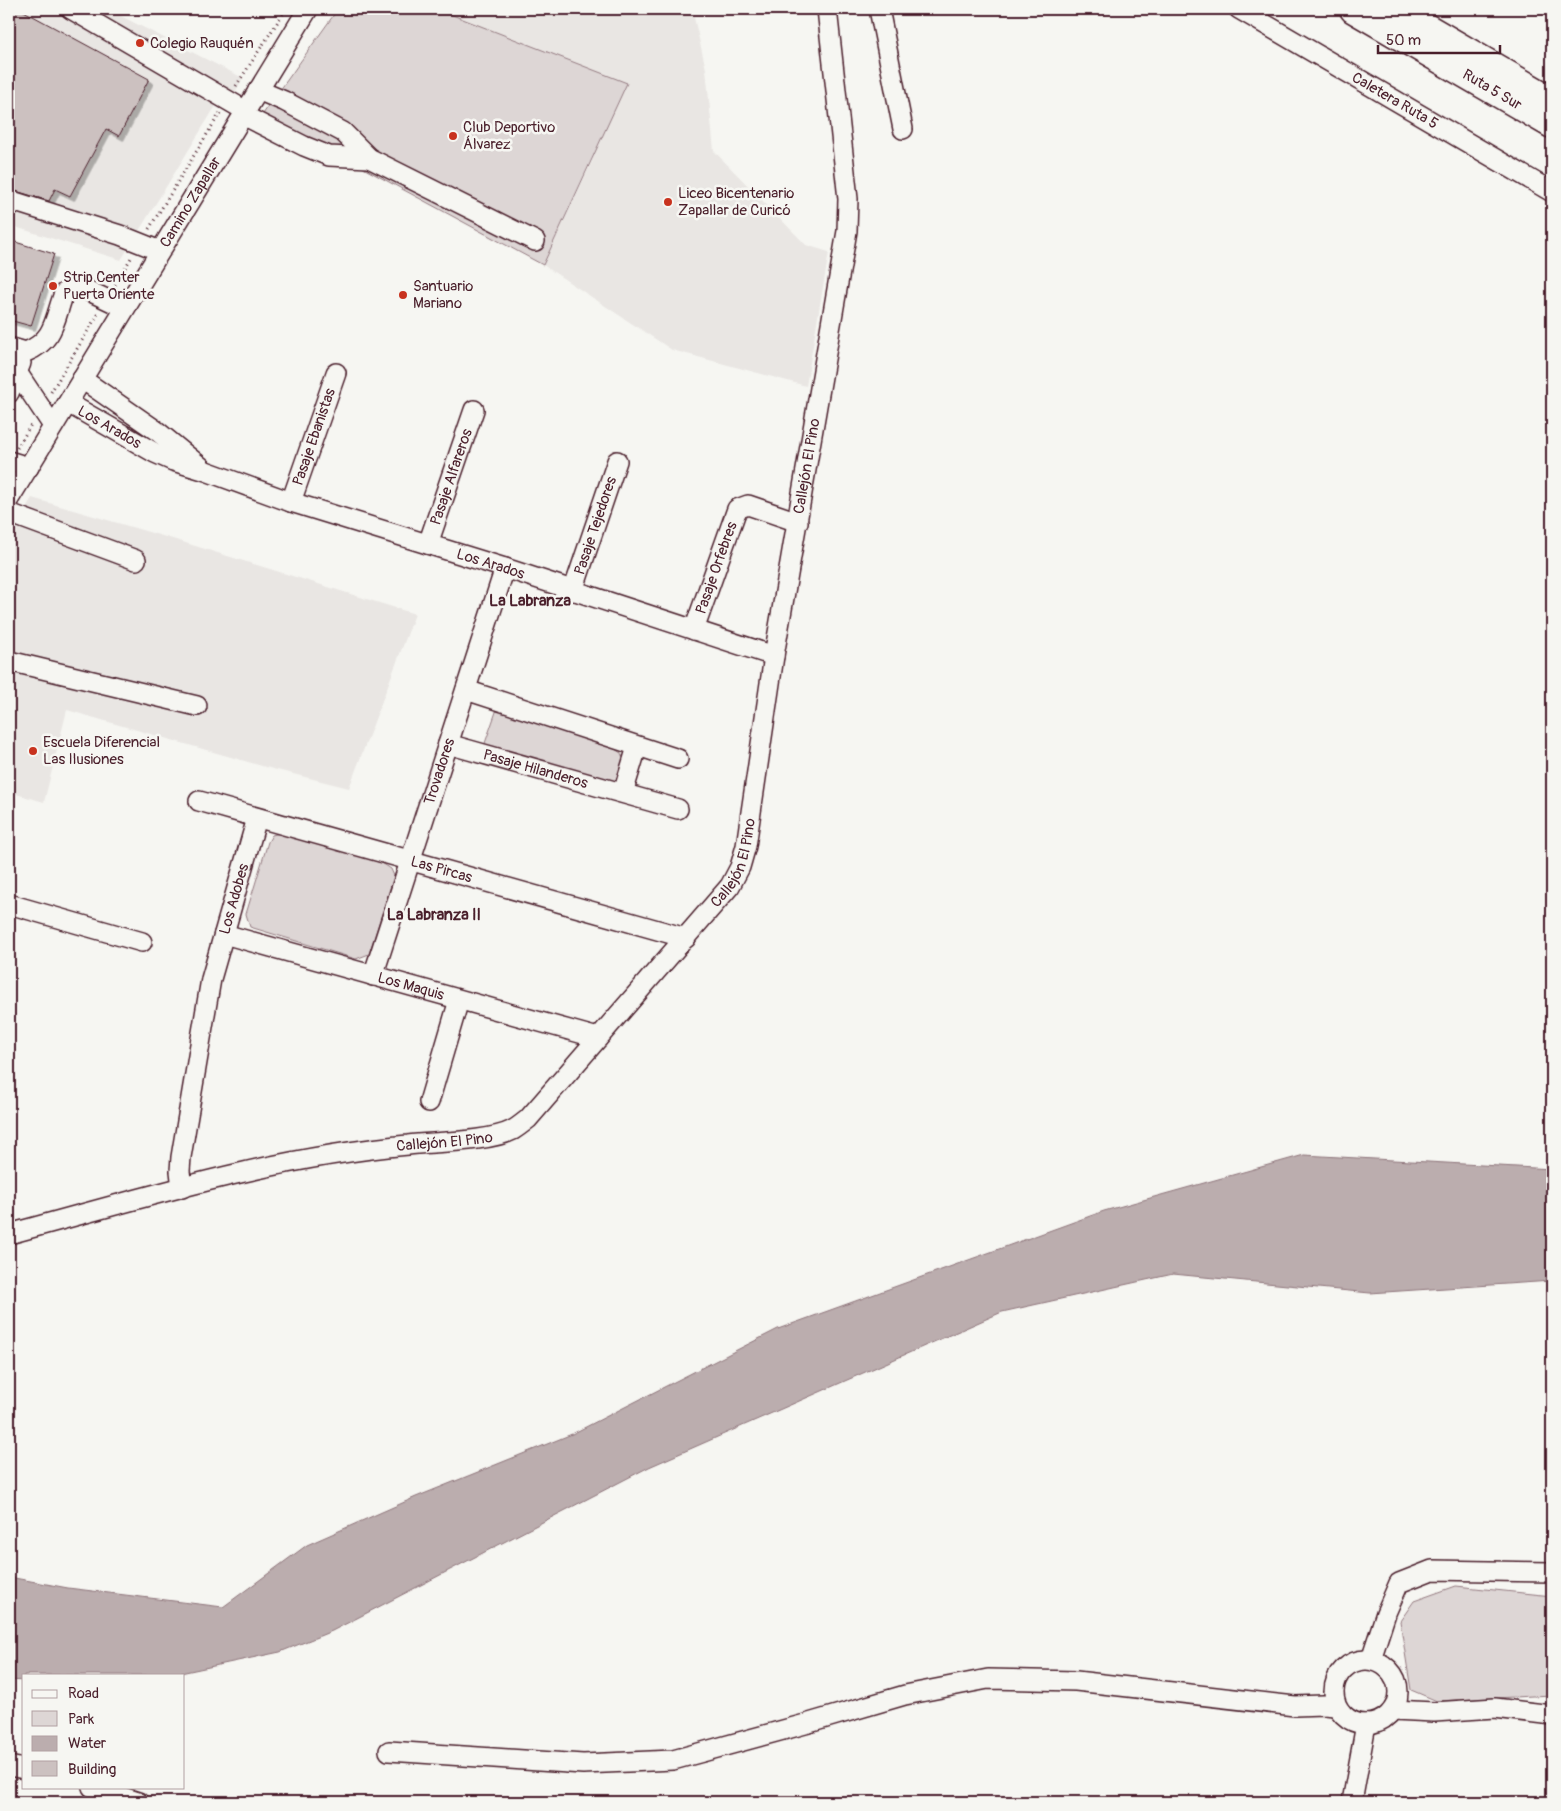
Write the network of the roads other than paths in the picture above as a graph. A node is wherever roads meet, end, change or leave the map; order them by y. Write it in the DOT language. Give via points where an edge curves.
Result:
graph roads {
  1 [pos="71,9"];
  2 [pos="308,9"];
  3 [pos="827,9"];
  4 [pos="879,9"];
  5 [pos="1239,9"];
  6 [pos="1354,9"];
  7 [pos="1394,9"];
  8 [pos="258,90"];
  9 [pos="1552,101"];
  10 [pos="244,113"];
  11 [pos="1552,124"];
  12 [pos="903,129"];
  13 [pos="370,158"];
  14 [pos="1552,192"];
  15 [pos="9,200"];
  16 [pos="535,241"];
  17 [pos="160,251"];
  18 [pos="125,308"];
  19 [pos="17,350"];
  20 [pos="17,372"];
  21 [pos="336,373"];
  22 [pos="82,379"];
  23 [pos="9,393"];
  24 [pos="68,403"];
  25 [pos="474,410"];
  26 [pos="54,426"];
  27 [pos="9,461"];
  28 [pos="617,461"];
  29 [pos="28,467"];
  30 [pos="206,471"];
  31 [pos="9,499"];
  32 [pos="291,502"];
  33 [pos="9,513"];
  34 [pos="798,522"];
  35 [pos="428,544"];
  36 [pos="136,560"];
  37 [pos="505,568"];
  38 [pos="573,591"];
  39 [pos="694,630"];
  40 [pos="774,656"];
  41 [pos="9,661"];
  42 [pos="466,690"];
  43 [pos="197,706"];
  44 [pos="448,744"];
  45 [pos="637,747"];
  46 [pos="678,759"];
  47 [pos="622,793"];
  48 [pos="198,801"];
  49 [pos="678,809"];
  50 [pos="257,818"];
  51 [pos="410,861"];
  52 [pos="9,904"];
  53 [pos="224,934"];
  54 [pos="686,938"];
  55 [pos="142,942"];
  56 [pos="373,976"];
  57 [pos="459,1000"];
  58 [pos="598,1038"];
  59 [pos="429,1102"];
  60 [pos="182,1188"];
  61 [pos="9,1234"];
  62 [pos="1552,1572"];
  63 [pos="1371,1660"];
  64 [pos="1336,1706"];
  65 [pos="1392,1710"];
  66 [pos="1552,1715"];
  67 [pos="1366,1724"];
  68 [pos="389,1751"];
  69 [pos="9,1766"];
  70 [pos="22,1769"];
  71 [pos="95,1788"];
  72 [pos="138,1802"];
  73 [pos="1352,1802"];
  1 -- 10 [label="street"];
  2 -- 8 [label="street, Camino Zapallar"];
  3 -- 34 [label="street, Callejón El Pino" via="848,199 848,230"];
  4 -- 12 [label="street"];
  5 -- 14 [label="street, Caletera Ruta 5"];
  6 -- 11 [label="highway, Ruta 5 Sur"];
  7 -- 9 [label="highway, Ruta 5 Sur"];
  8 -- 10 [label="street, Camino Zapallar"];
  8 -- 13 [label="street" via="343,132"];
  10 -- 13 [label="street" via="329,156"];
  10 -- 17 [label="street, Camino Zapallar"];
  13 -- 16 [label="street"];
  15 -- 17 [label="street"];
  17 -- 18 [label="street, Camino Zapallar"];
  18 -- 19 [label="street" via="76,286 64,292 50,334 39,347"];
  18 -- 22 [label="street, Camino Zapallar"];
  19 -- 20 [label="street"];
  20 -- 23 [label="street"];
  20 -- 26 [label="street"];
  21 -- 32 [label="street, Pasaje Ebanistas"];
  22 -- 24 [label="street, Camino Zapallar"];
  22 -- 30 [label="street, Los Arados" via="157,431"];
  24 -- 26 [label="street, Camino Zapallar"];
  24 -- 30 [label="street, Los Arados" via="155,453"];
  25 -- 35 [label="street, Pasaje Alfareros"];
  26 -- 29 [label="street, Camino Zapallar"];
  27 -- 29 [label="street"];
  28 -- 38 [label="street, Pasaje Tejedores"];
  29 -- 31 [label="street, Camino Zapallar"];
  30 -- 32 [label="street, Los Arados"];
  32 -- 35 [label="street, Los Arados"];
  33 -- 36 [label="street"];
  34 -- 39 [label="street, Pasaje Orfebres" via="748,505 737,509"];
  34 -- 40 [label="street, Callejón El Pino"];
  35 -- 37 [label="street, Los Arados"];
  37 -- 38 [label="street, Los Arados"];
  37 -- 42 [label="street, Trovadores"];
  38 -- 39 [label="street, Los Arados"];
  39 -- 40 [label="street, Los Arados"];
  40 -- 54 [label="street, Callejón El Pino" via="744,856 730,886"];
  41 -- 43 [label="street"];
  42 -- 44 [label="street, Trovadores"];
  42 -- 45 [label="street"];
  44 -- 47 [label="street, Pasaje Hilanderos"];
  44 -- 51 [label="street, Trovadores"];
  45 -- 46 [label="street"];
  45 -- 47 [label="street"];
  47 -- 49 [label="street, Pasaje Hilanderos"];
  48 -- 50 [label="street, Las Pircas"];
  50 -- 51 [label="street, Las Pircas"];
  50 -- 53 [label="street, Los Adobes"];
  51 -- 54 [label="street, Las Pircas"];
  51 -- 56 [label="street, Trovadores"];
  52 -- 55 [label="street"];
  53 -- 56 [label="street, Los Maquis"];
  53 -- 60 [label="street, Los Adobes" via="211,980 181,1157"];
  54 -- 58 [label="street, Callejón El Pino"];
  56 -- 57 [label="street, Los Maquis"];
  57 -- 58 [label="street, Los Maquis"];
  57 -- 59 [label="street"];
  58 -- 60 [label="street, Callejón El Pino" via="528,1119 514,1130 484,1138 330,1154"];
  60 -- 61 [label="street, Callejón El Pino"];
  62 -- 63 [label="street" via="1432,1570 1400,1583 1386,1613"];
  63 -- 64 [label="street" via="1361,1659 1343,1668 1334,1686"];
  63 -- 65 [label="street" via="1380,1662 1394,1675 1398,1692"];
  64 -- 67 [label="street" via="1348,1719"];
  64 -- 68 [label="street" via="1295,1706 1076,1681 988,1679 905,1695 673,1760 583,1764"];
  65 -- 66 [label="street" via="1434,1712 1495,1708"];
  65 -- 67 [label="street" via="1385,1718"];
  67 -- 73 [label="street"];
  69 -- 70 [label="street"];
  71 -- 72 [label="street"];
}
